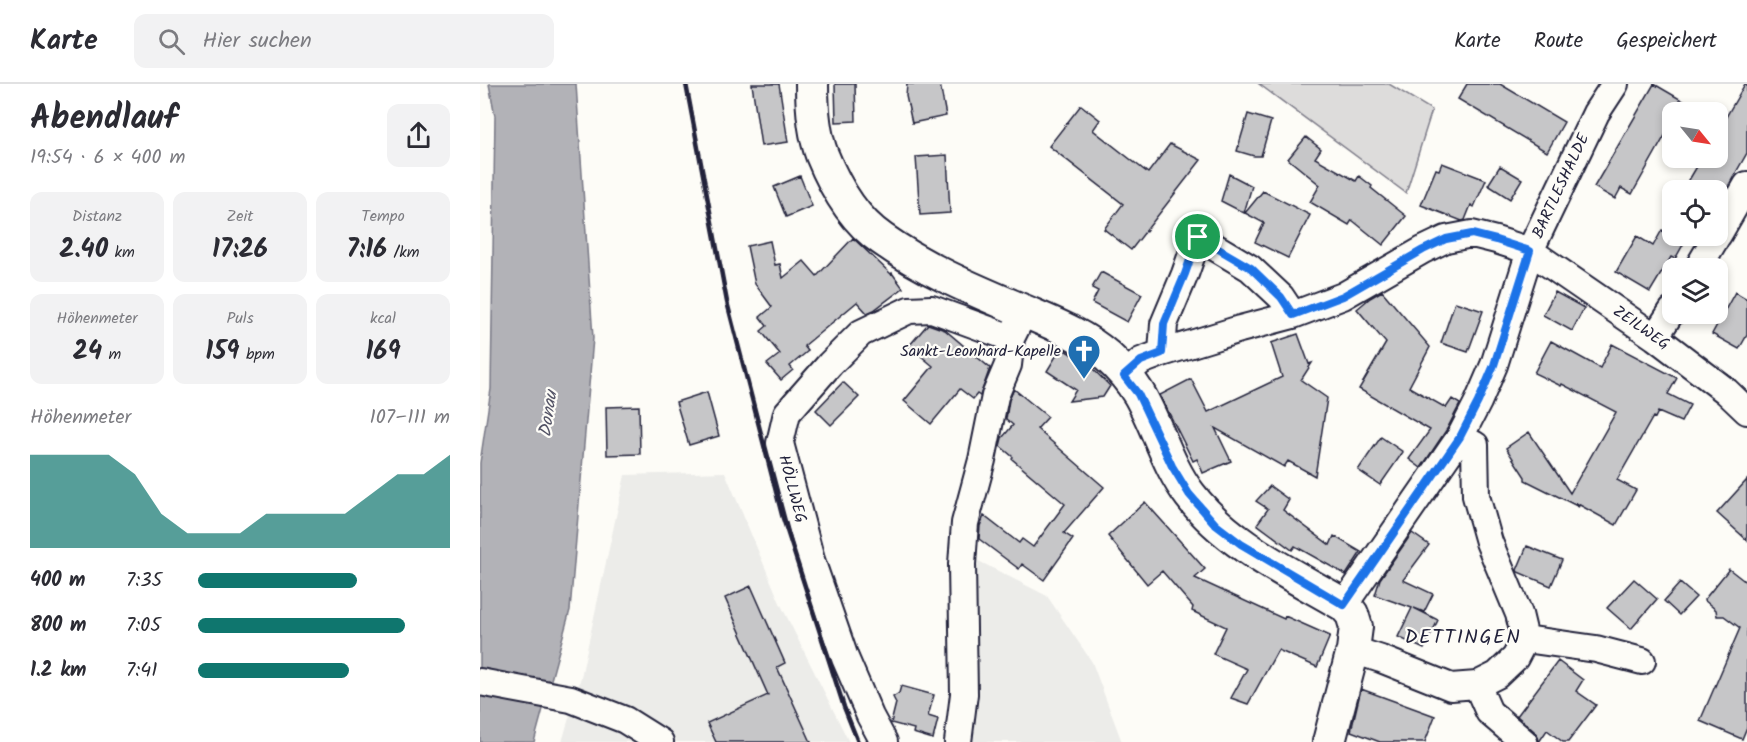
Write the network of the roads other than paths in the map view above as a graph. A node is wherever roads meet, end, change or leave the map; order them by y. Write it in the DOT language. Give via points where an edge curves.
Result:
graph roads {
  1 [pos="812,84"];
  2 [pos="1615,84"];
  3 [pos="1747,185"];
  4 [pos="1728,217"];
  5 [pos="1530,251"];
  6 [pos="1293,315"];
  7 [pos="1664,324"];
  8 [pos="1018,325"];
  9 [pos="1655,337"];
  10 [pos="1162,353"];
  11 [pos="1124,376"];
  12 [pos="1747,411"];
  13 [pos="1460,437"];
  14 [pos="1344,605"];
  15 [pos="1525,639"];
  16 [pos="1353,650"];
  17 [pos="1642,661"];
  18 [pos="480,682"];
  19 [pos="1478,685"];
  20 [pos="660,742"];
  21 [pos="884,742"];
  22 [pos="958,742"];
  23 [pos="1329,742"];
  24 [pos="1524,742"];
  1 -- 8 [label="main road" via="812,109 822,154 846,203 862,222 881,239"];
  2 -- 5 [label="street, BARTLESHALDE" via="1596,113"];
  3 -- 4 [label="street"];
  5 -- 6 [label="street, ZEILWEG" via="1472,234 1446,239 1343,296"];
  5 -- 9 [label="street, ZEILWEG"];
  5 -- 13 [label="street, BARTLESHALDE" via="1494,365"];
  6 -- 10 [label="street, ZEILWEG"];
  6 -- 10 [label="street" via="1281,297 1251,268 1198,237 1164,324"];
  7 -- 9 [label="street"];
  8 -- 11 [label="main road" via="1083,339"];
  8 -- 21 [label="street, HÖLLWEG" via="932,309 909,310 861,333 787,413 780,443 811,561 845,658"];
  8 -- 22 [label="street" via="995,396 965,523 964,694"];
  9 -- 12 [label="street, ZEILWEG"];
  10 -- 11 [label="street, ZEILWEG" via="1141,361"];
  11 -- 14 [label="main road" via="1138,394 1189,494 1216,525"];
  13 -- 14 [label="street, BARTLESHALDE"];
  13 -- 15 [label="street" via="1475,445 1476,496"];
  14 -- 16 [label="main road" via="1356,627"];
  15 -- 17 [label="street" via="1596,649"];
  15 -- 19 [label="street" via="1515,658 1497,675"];
  16 -- 19 [label="street" via="1451,687"];
  16 -- 23 [label="main road"];
  18 -- 20 [label="street" via="571,699 625,720"];
  19 -- 24 [label="street" via="1489,712"];
}
